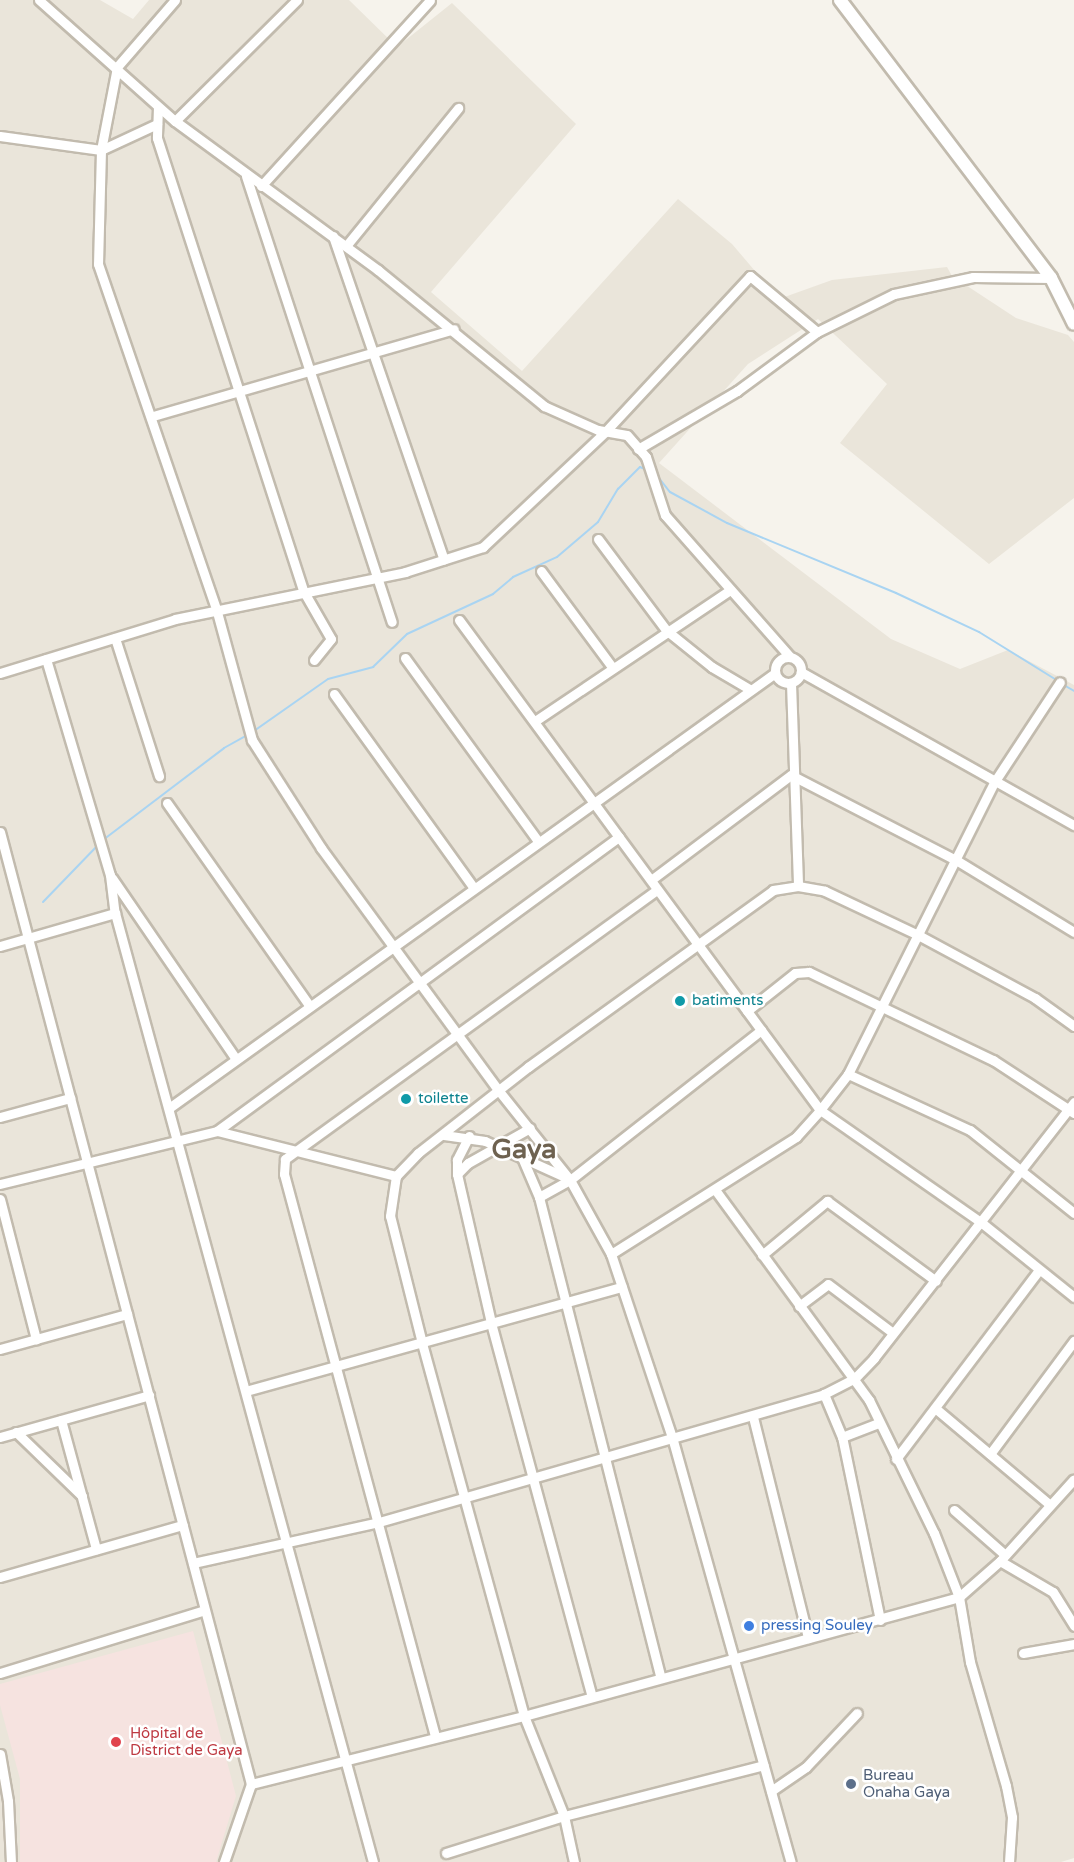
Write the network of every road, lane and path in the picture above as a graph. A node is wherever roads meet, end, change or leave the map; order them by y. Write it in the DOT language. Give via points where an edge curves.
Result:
graph roads {
  1 [pos="39,0"];
  2 [pos="175,0"];
  3 [pos="297,0"];
  4 [pos="430,0"];
  5 [pos="840,0"];
  6 [pos="117,67"];
  7 [pos="158,107"];
  8 [pos="458,108"];
  9 [pos="175,121"];
  10 [pos="157,124"];
  11 [pos="0,136"];
  12 [pos="102,150"];
  13 [pos="246,176"];
  14 [pos="261,186"];
  15 [pos="333,236"];
  16 [pos="346,246"];
  17 [pos="1051,278"];
  18 [pos="1074,324"];
  19 [pos="454,329"];
  20 [pos="817,332"];
  21 [pos="373,353"];
  22 [pos="309,371"];
  23 [pos="239,391"];
  24 [pos="153,416"];
  25 [pos="604,432"];
  26 [pos="638,449"];
  27 [pos="598,539"];
  28 [pos="444,560"];
  29 [pos="541,571"];
  30 [pos="375,578"];
  31 [pos="730,590"];
  32 [pos="304,592"];
  33 [pos="218,612"];
  34 [pos="459,620"];
  35 [pos="392,622"];
  36 [pos="666,630"];
  37 [pos="115,638"];
  38 [pos="790,657"];
  39 [pos="405,658"];
  40 [pos="46,659"];
  41 [pos="314,660"];
  42 [pos="612,667"];
  43 [pos="801,672"];
  44 [pos="0,673"];
  45 [pos="775,673"];
  46 [pos="1060,682"];
  47 [pos="790,683"];
  48 [pos="751,690"];
  49 [pos="334,694"];
  50 [pos="534,721"];
  51 [pos="791,775"];
  52 [pos="159,776"];
  53 [pos="995,781"];
  54 [pos="167,803"];
  55 [pos="595,803"];
  56 [pos="1074,825"];
  57 [pos="0,832"];
  58 [pos="619,837"];
  59 [pos="537,840"];
  60 [pos="956,860"];
  61 [pos="110,875"];
  62 [pos="654,885"];
  63 [pos="474,886"];
  64 [pos="798,886"];
  65 [pos="115,913"];
  66 [pos="1074,932"];
  67 [pos="920,936"];
  68 [pos="28,938"];
  69 [pos="698,944"];
  70 [pos="0,946"];
  71 [pos="396,948"];
  72 [pos="421,981"];
  73 [pos="309,1005"];
  74 [pos="881,1008"];
  75 [pos="747,1011"];
  76 [pos="1074,1026"];
  77 [pos="761,1030"];
  78 [pos="459,1035"];
  79 [pos="236,1059"];
  80 [pos="848,1074"];
  81 [pos="499,1091"];
  82 [pos="70,1098"];
  83 [pos="169,1108"];
  84 [pos="1072,1108"];
  85 [pos="820,1110"];
  86 [pos="0,1116"];
  87 [pos="530,1128"];
  88 [pos="218,1131"];
  89 [pos="444,1135"];
  90 [pos="469,1136"];
  91 [pos="177,1139"];
  92 [pos="501,1148"];
  93 [pos="294,1152"];
  94 [pos="521,1155"];
  95 [pos="87,1161"];
  96 [pos="1022,1170"];
  97 [pos="457,1174"];
  98 [pos="396,1176"];
  99 [pos="570,1180"];
  100 [pos="0,1184"];
  101 [pos="716,1191"];
  102 [pos="539,1197"];
  103 [pos="0,1199"];
  104 [pos="1074,1213"];
  105 [pos="982,1223"];
  106 [pos="611,1254"];
  107 [pos="762,1255"];
  108 [pos="1038,1271"];
  109 [pos="936,1281"];
  110 [pos="622,1287"];
  111 [pos="1074,1297"];
  112 [pos="563,1303"];
  113 [pos="799,1306"];
  114 [pos="127,1314"];
  115 [pos="491,1323"];
  116 [pos="893,1333"];
  117 [pos="36,1339"];
  118 [pos="1074,1341"];
  119 [pos="422,1343"];
  120 [pos="0,1349"];
  121 [pos="339,1366"];
  122 [pos="854,1379"];
  123 [pos="246,1391"];
  124 [pos="824,1394"];
  125 [pos="149,1395"];
  126 [pos="935,1408"];
  127 [pos="753,1417"];
  128 [pos="62,1420"];
  129 [pos="878,1423"];
  130 [pos="16,1432"];
  131 [pos="0,1437"];
  132 [pos="672,1437"];
  133 [pos="842,1437"];
  134 [pos="990,1454"];
  135 [pos="602,1456"];
  136 [pos="896,1459"];
  137 [pos="532,1477"];
  138 [pos="1073,1481"];
  139 [pos="82,1496"];
  140 [pos="465,1496"];
  141 [pos="1050,1505"];
  142 [pos="954,1510"];
  143 [pos="379,1522"];
  144 [pos="183,1525"];
  145 [pos="287,1545"];
  146 [pos="96,1549"];
  147 [pos="1002,1558"];
  148 [pos="193,1563"];
  149 [pos="0,1577"];
  150 [pos="959,1597"];
  151 [pos="205,1610"];
  152 [pos="880,1620"];
  153 [pos="1074,1626"];
  154 [pos="808,1638"];
  155 [pos="1074,1644"];
  156 [pos="1023,1653"];
  157 [pos="731,1658"];
  158 [pos="0,1673"];
  159 [pos="661,1678"];
  160 [pos="592,1697"];
  161 [pos="857,1713"];
  162 [pos="524,1716"];
  163 [pos="435,1736"];
  164 [pos="0,1757"];
  165 [pos="344,1757"];
  166 [pos="764,1765"];
  167 [pos="251,1784"];
  168 [pos="771,1791"];
  169 [pos="564,1816"];
  170 [pos="446,1853"];
  171 [pos="11,1862"];
  172 [pos="224,1862"];
  173 [pos="373,1862"];
  174 [pos="574,1862"];
  175 [pos="790,1862"];
  176 [pos="1010,1862"];
  1 -- 6 [label="street"];
  2 -- 6 [label="street"];
  3 -- 9 [label="street"];
  4 -- 14 [label="street"];
  5 -- 17 [label="street"];
  6 -- 7 [label="street"];
  6 -- 12 [label="street"];
  7 -- 9 [label="street"];
  7 -- 10 [label="street"];
  8 -- 16 [label="street"];
  9 -- 13 [label="street"];
  10 -- 12 [label="street"];
  10 -- 23 [label="street" via="157,138"];
  11 -- 12 [label="street"];
  12 -- 24 [label="street" via="98,264"];
  13 -- 14 [label="street"];
  13 -- 22 [label="street"];
  14 -- 15 [label="street"];
  15 -- 16 [label="street"];
  15 -- 21 [label="street"];
  16 -- 19 [label="street"];
  17 -- 18 [label="street"];
  17 -- 20 [label="street" via="973,277 921,287 894,294"];
  19 -- 21 [label="street"];
  19 -- 25 [label="street" via="544,406"];
  20 -- 25 [label="street" via="750,276"];
  20 -- 26 [label="street" via="737,391"];
  21 -- 22 [label="street"];
  21 -- 28 [label="street"];
  22 -- 23 [label="street"];
  22 -- 30 [label="street"];
  23 -- 24 [label="street"];
  23 -- 32 [label="street"];
  24 -- 33 [label="street"];
  25 -- 26 [label="street" via="627,435"];
  25 -- 28 [label="street" via="483,548"];
  26 -- 31 [label="street" via="646,458 665,515"];
  27 -- 36 [label="street"];
  28 -- 30 [label="street"];
  29 -- 42 [label="street"];
  30 -- 32 [label="street"];
  30 -- 35 [label="street"];
  31 -- 36 [label="street"];
  31 -- 38 [label="street"];
  32 -- 33 [label="street"];
  32 -- 41 [label="street" via="331,639"];
  33 -- 37 [label="street"];
  33 -- 71 [label="street" via="252,740 321,848"];
  34 -- 50 [label="street"];
  36 -- 42 [label="street"];
  36 -- 48 [label="street" via="712,667"];
  37 -- 40 [label="street"];
  37 -- 52 [label="street"];
  38 -- 43 [label="street" via="800,664"];
  38 -- 45 [label="street" via="778,661"];
  39 -- 59 [label="street"];
  40 -- 44 [label="street"];
  40 -- 61 [label="street"];
  42 -- 50 [label="street"];
  43 -- 47 [label="street"];
  43 -- 53 [label="street"];
  45 -- 47 [label="street"];
  45 -- 48 [label="street"];
  46 -- 53 [label="street"];
  47 -- 51 [label="street"];
  48 -- 55 [label="street"];
  49 -- 63 [label="street"];
  50 -- 55 [label="street"];
  51 -- 60 [label="street"];
  51 -- 62 [label="street"];
  51 -- 64 [label="street"];
  53 -- 56 [label="street"];
  53 -- 60 [label="street"];
  54 -- 73 [label="street"];
  55 -- 58 [label="street"];
  55 -- 59 [label="street"];
  57 -- 68 [label="street"];
  58 -- 62 [label="street"];
  58 -- 72 [label="street"];
  59 -- 63 [label="street"];
  60 -- 66 [label="street"];
  60 -- 67 [label="street"];
  61 -- 65 [label="street"];
  61 -- 79 [label="street"];
  62 -- 69 [label="street"];
  62 -- 78 [label="street"];
  63 -- 71 [label="street"];
  64 -- 67 [label="street" via="825,891"];
  64 -- 69 [label="street" via="773,890"];
  65 -- 68 [label="street"];
  65 -- 83 [label="street"];
  67 -- 74 [label="street"];
  67 -- 76 [label="street" via="1035,998"];
  68 -- 70 [label="street"];
  68 -- 82 [label="street"];
  69 -- 75 [label="street"];
  69 -- 81 [label="street"];
  71 -- 72 [label="street"];
  71 -- 73 [label="street"];
  72 -- 78 [label="street"];
  72 -- 88 [label="street"];
  73 -- 79 [label="street"];
  74 -- 75 [label="street" via="809,972 795,973"];
  74 -- 80 [label="street"];
  74 -- 84 [label="street" via="993,1060"];
  75 -- 77 [label="street"];
  77 -- 85 [label="street"];
  77 -- 99 [label="street"];
  78 -- 81 [label="street"];
  78 -- 93 [label="street"];
  79 -- 83 [label="street"];
  80 -- 85 [label="street"];
  80 -- 96 [label="street" via="970,1130"];
  81 -- 87 [label="street"];
  81 -- 89 [label="street"];
  82 -- 86 [label="street"];
  82 -- 95 [label="street"];
  83 -- 91 [label="street"];
  84 -- 96 [label="street"];
  85 -- 101 [label="street" via="796,1137"];
  85 -- 105 [label="street"];
  87 -- 92 [label="street"];
  87 -- 99 [label="street"];
  88 -- 91 [label="street"];
  88 -- 93 [label="street"];
  89 -- 90 [label="street"];
  89 -- 98 [label="street"];
  90 -- 92 [label="street"];
  90 -- 97 [label="street" via="457,1160"];
  91 -- 95 [label="street"];
  91 -- 123 [label="street"];
  92 -- 94 [label="street"];
  92 -- 97 [label="street" via="468,1163"];
  93 -- 98 [label="street"];
  93 -- 121 [label="street" via="285,1158 284,1174"];
  94 -- 99 [label="street"];
  94 -- 102 [label="street"];
  95 -- 100 [label="street"];
  95 -- 114 [label="street"];
  96 -- 104 [label="street"];
  96 -- 105 [label="street"];
  97 -- 115 [label="street"];
  98 -- 119 [label="street" via="390,1216"];
  99 -- 102 [label="street"];
  99 -- 106 [label="street"];
  101 -- 106 [label="street"];
  101 -- 107 [label="street"];
  102 -- 112 [label="street"];
  103 -- 117 [label="street"];
  105 -- 108 [label="street"];
  105 -- 109 [label="street"];
  106 -- 110 [label="street"];
  107 -- 109 [label="street" via="827,1201"];
  107 -- 113 [label="street"];
  108 -- 111 [label="street"];
  108 -- 126 [label="street"];
  109 -- 116 [label="street"];
  110 -- 112 [label="street"];
  110 -- 132 [label="street"];
  112 -- 115 [label="street"];
  112 -- 135 [label="street"];
  113 -- 116 [label="street" via="828,1284"];
  113 -- 122 [label="street"];
  114 -- 117 [label="street"];
  114 -- 125 [label="street"];
  115 -- 119 [label="street"];
  115 -- 137 [label="street"];
  116 -- 122 [label="street"];
  117 -- 120 [label="street"];
  118 -- 134 [label="street"];
  119 -- 121 [label="street"];
  119 -- 140 [label="street"];
  121 -- 123 [label="street"];
  121 -- 143 [label="street" via="355,1445"];
  122 -- 124 [label="street"];
  122 -- 129 [label="street"];
  123 -- 145 [label="street"];
  124 -- 127 [label="street"];
  124 -- 133 [label="street"];
  125 -- 128 [label="street"];
  125 -- 144 [label="street"];
  126 -- 134 [label="street"];
  126 -- 136 [label="street"];
  127 -- 132 [label="street"];
  127 -- 154 [label="street"];
  128 -- 130 [label="street"];
  128 -- 139 [label="street"];
  129 -- 133 [label="street"];
  129 -- 136 [label="street"];
  130 -- 131 [label="street"];
  130 -- 139 [label="street"];
  132 -- 135 [label="street"];
  132 -- 157 [label="street"];
  133 -- 152 [label="street"];
  134 -- 141 [label="street"];
  135 -- 137 [label="street"];
  135 -- 159 [label="street"];
  136 -- 150 [label="street"];
  137 -- 140 [label="street"];
  137 -- 160 [label="street"];
  138 -- 141 [label="street"];
  139 -- 146 [label="street"];
  140 -- 143 [label="street"];
  140 -- 162 [label="street"];
  141 -- 147 [label="street"];
  142 -- 147 [label="street"];
  143 -- 145 [label="street"];
  143 -- 163 [label="street"];
  144 -- 146 [label="street"];
  144 -- 148 [label="street"];
  145 -- 148 [label="street"];
  145 -- 165 [label="street"];
  146 -- 149 [label="street"];
  147 -- 150 [label="street"];
  147 -- 153 [label="street" via="1053,1592"];
  148 -- 151 [label="street"];
  150 -- 152 [label="street"];
  150 -- 176 [label="street" via="970,1662 1012,1817"];
  151 -- 158 [label="street"];
  151 -- 167 [label="street"];
  152 -- 154 [label="street"];
  154 -- 157 [label="street"];
  155 -- 156 [label="street"];
  157 -- 159 [label="street"];
  157 -- 166 [label="street"];
  159 -- 160 [label="street"];
  160 -- 162 [label="street"];
  161 -- 168 [label="street" via="806,1767"];
  162 -- 163 [label="street"];
  162 -- 169 [label="street"];
  163 -- 165 [label="street"];
  164 -- 171 [label="street"];
  165 -- 167 [label="street"];
  165 -- 173 [label="street"];
  166 -- 168 [label="street"];
  166 -- 169 [label="street"];
  167 -- 172 [label="street"];
  168 -- 175 [label="street"];
  169 -- 170 [label="street"];
  169 -- 174 [label="street"];
}
